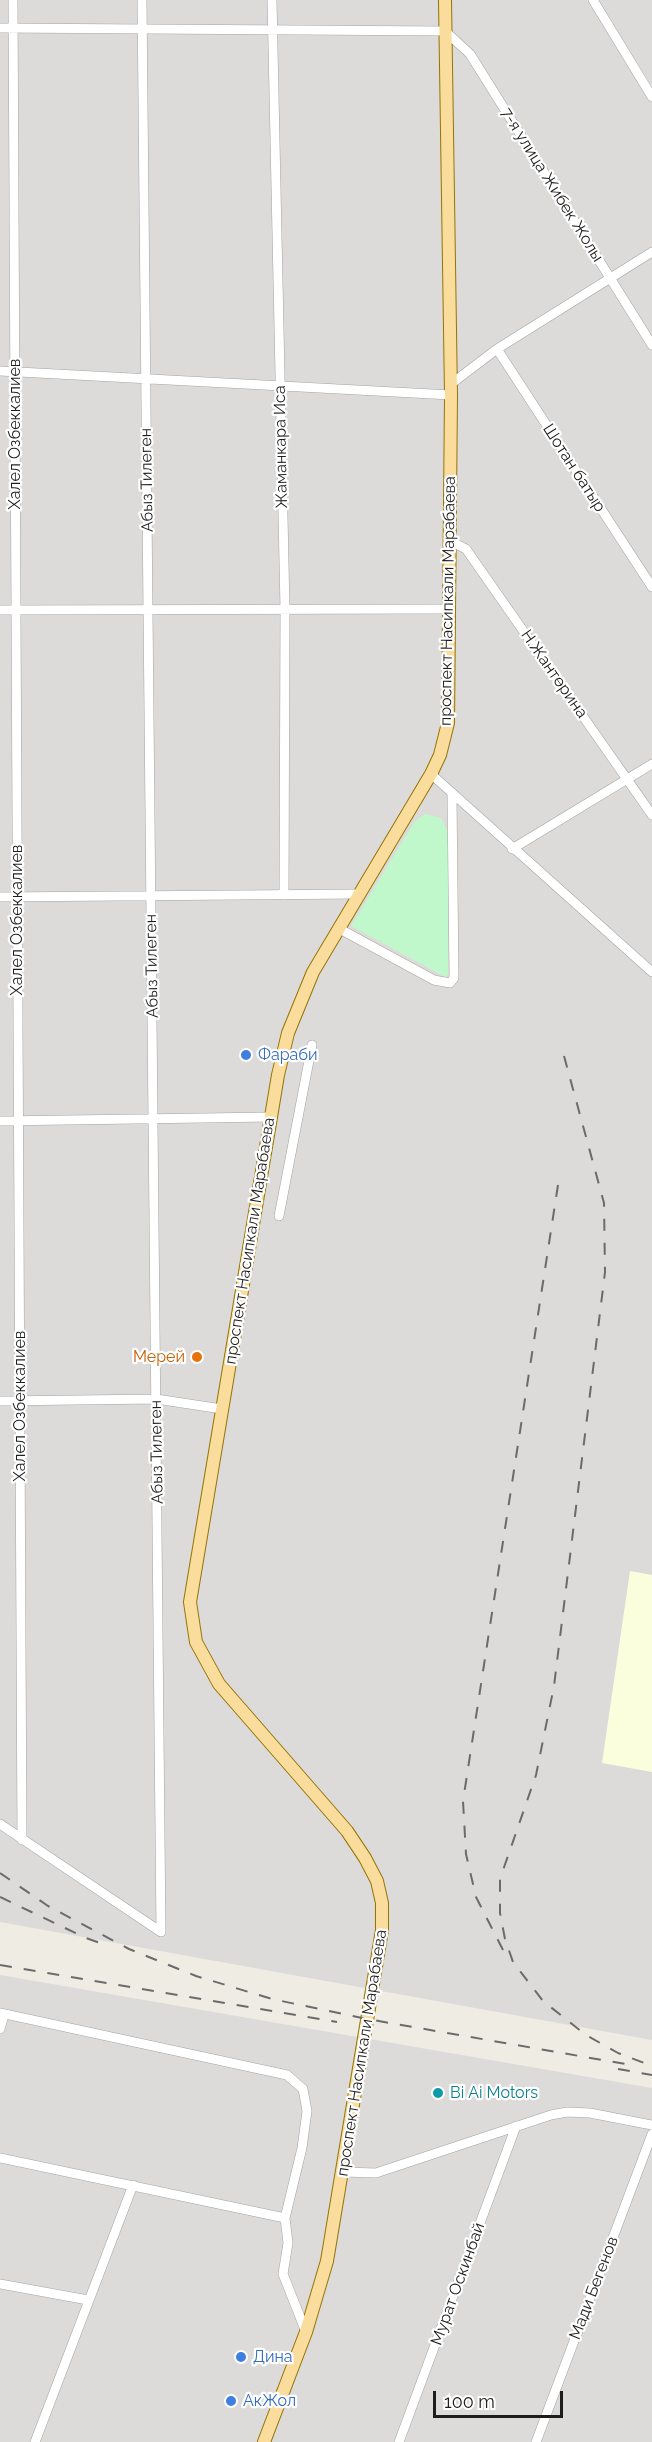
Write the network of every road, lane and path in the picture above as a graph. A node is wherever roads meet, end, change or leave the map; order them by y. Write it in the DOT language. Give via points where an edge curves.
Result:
graph roads {
  1 [pos="13,0"];
  2 [pos="142,0"];
  3 [pos="272,0"];
  4 [pos="445,0"];
  5 [pos="593,0"];
  6 [pos="0,28"];
  7 [pos="13,28"];
  8 [pos="142,29"];
  9 [pos="273,30"];
  10 [pos="445,31"];
  11 [pos="652,97"];
  12 [pos="652,252"];
  13 [pos="609,278"];
  14 [pos="652,345"];
  15 [pos="497,350"];
  16 [pos="0,371"];
  17 [pos="15,372"];
  18 [pos="146,379"];
  19 [pos="280,386"];
  20 [pos="451,390"];
  21 [pos="448,540"];
  22 [pos="652,587"];
  23 [pos="148,609"];
  24 [pos="285,609"];
  25 [pos="448,609"];
  26 [pos="0,610"];
  27 [pos="16,610"];
  28 [pos="652,765"];
  29 [pos="430,774"];
  30 [pos="627,779"];
  31 [pos="452,796"];
  32 [pos="652,815"];
  33 [pos="512,849"];
  34 [pos="359,894"];
  35 [pos="284,895"];
  36 [pos="17,896"];
  37 [pos="151,896"];
  38 [pos="0,897"];
  39 [pos="338,928"];
  40 [pos="652,972"];
  41 [pos="312,1045"];
  42 [pos="271,1117"];
  43 [pos="153,1119"];
  44 [pos="0,1121"];
  45 [pos="18,1121"];
  46 [pos="279,1216"];
  47 [pos="156,1399"];
  48 [pos="0,1401"];
  49 [pos="20,1401"];
  50 [pos="222,1408"];
  51 [pos="0,1824"];
  52 [pos="22,1840"];
  53 [pos="2,2014"];
  54 [pos="0,2029"];
  55 [pos="652,2125"];
  56 [pos="516,2126"];
  57 [pos="652,2134"];
  58 [pos="0,2158"];
  59 [pos="343,2172"];
  60 [pos="133,2185"];
  61 [pos="285,2218"];
  62 [pos="0,2284"];
  63 [pos="88,2300"];
  64 [pos="306,2332"];
  65 [pos="35,2442"];
  66 [pos="264,2442"];
  67 [pos="399,2442"];
  68 [pos="536,2442"];
  1 -- 7 [label="street, Халел Озбеккалиев"];
  2 -- 8 [label="street, Абыз Тилеген"];
  3 -- 9 [label="street, Жаманкара Иса"];
  4 -- 10 [label="main road, проспект Насипкали Марабаева"];
  5 -- 11 [label="street"];
  6 -- 7 [label="street"];
  7 -- 8 [label="street"];
  7 -- 17 [label="street, Халел Озбеккалиев"];
  8 -- 9 [label="street"];
  8 -- 18 [label="street, Абыз Тилеген"];
  9 -- 10 [label="street"];
  9 -- 19 [label="street, Жаманкара Иса"];
  10 -- 13 [label="street, 7-я улица Жибек Жолы" via="470,54"];
  10 -- 20 [label="main road, проспект Насипкали Марабаева"];
  12 -- 13 [label="street"];
  13 -- 14 [label="street, 7-я улица Жибек Жолы"];
  13 -- 15 [label="street"];
  15 -- 20 [label="street"];
  15 -- 22 [label="street, Шотан батыр"];
  16 -- 17 [label="street"];
  17 -- 18 [label="street"];
  17 -- 27 [label="street, Халел Озбеккалиев"];
  18 -- 19 [label="street"];
  18 -- 23 [label="street, Абыз Тилеген"];
  19 -- 20 [label="street"];
  19 -- 24 [label="street, Жаманкара Иса"];
  20 -- 21 [label="main road, проспект Насипкали Марабаева"];
  21 -- 25 [label="main road, проспект Насипкали Марабаева"];
  21 -- 30 [label="street, Н.Жантөрина" via="466,549"];
  23 -- 24 [label="street"];
  23 -- 27 [label="street"];
  23 -- 37 [label="street, Абыз Тилеген"];
  24 -- 25 [label="street"];
  24 -- 35 [label="street, Жаманкара Иса"];
  25 -- 29 [label="main road, проспект Насипкали Марабаева" via="448,723 440,755"];
  26 -- 27 [label="street"];
  27 -- 36 [label="street, Халел Озбеккалиев"];
  28 -- 30 [label="street"];
  29 -- 31 [label="street"];
  29 -- 34 [label="main road, проспект Насипкали Марабаева"];
  30 -- 32 [label="street, Н.Жантөрина"];
  30 -- 33 [label="street"];
  31 -- 33 [label="street"];
  31 -- 39 [label="street" via="454,978 450,983 434,980"];
  33 -- 40 [label="street"];
  34 -- 35 [label="street"];
  34 -- 39 [label="main road, проспект Насипкали Марабаева"];
  35 -- 37 [label="street"];
  36 -- 37 [label="street"];
  36 -- 38 [label="street"];
  36 -- 45 [label="street, Халел Озбеккалиев"];
  37 -- 43 [label="street, Абыз Тилеген"];
  39 -- 42 [label="main road, проспект Насипкали Марабаева" via="296,1009"];
  41 -- 46 [label="street"];
  42 -- 43 [label="street"];
  42 -- 50 [label="main road, проспект Насипкали Марабаева"];
  43 -- 45 [label="street"];
  43 -- 47 [label="street, Абыз Тилеген"];
  44 -- 45 [label="street"];
  45 -- 49 [label="street, Халел Озбеккалиев"];
  47 -- 49 [label="street"];
  47 -- 50 [label="street"];
  47 -- 52 [label="street, Абыз Тилеген" via="161,1932"];
  48 -- 49 [label="street"];
  49 -- 52 [label="street, Халел Озбеккалиев"];
  50 -- 59 [label="main road, проспект Насипкали Марабаева" via="190,1602 196,1642 219,1684 347,1831 377,1881 382,1903 382,1930"];
  51 -- 52 [label="street"];
  53 -- 54 [label="street"];
  53 -- 61 [label="street" via="288,2075 303,2089 307,2111"];
  55 -- 56 [label="street" via="567,2112"];
  56 -- 59 [label="street" via="376,2173"];
  56 -- 67 [label="street, Мурат Оскинбай"];
  57 -- 68 [label="street, Мади Бегенов"];
  58 -- 60 [label="street"];
  59 -- 64 [label="main road, проспект Насипкали Марабаева" via="327,2261"];
  60 -- 61 [label="street"];
  60 -- 63 [label="street"];
  61 -- 64 [label="street" via="288,2243 283,2274"];
  62 -- 63 [label="street"];
  63 -- 65 [label="street"];
  64 -- 66 [label="main road, проспект Насипкали Марабаева"];
}
